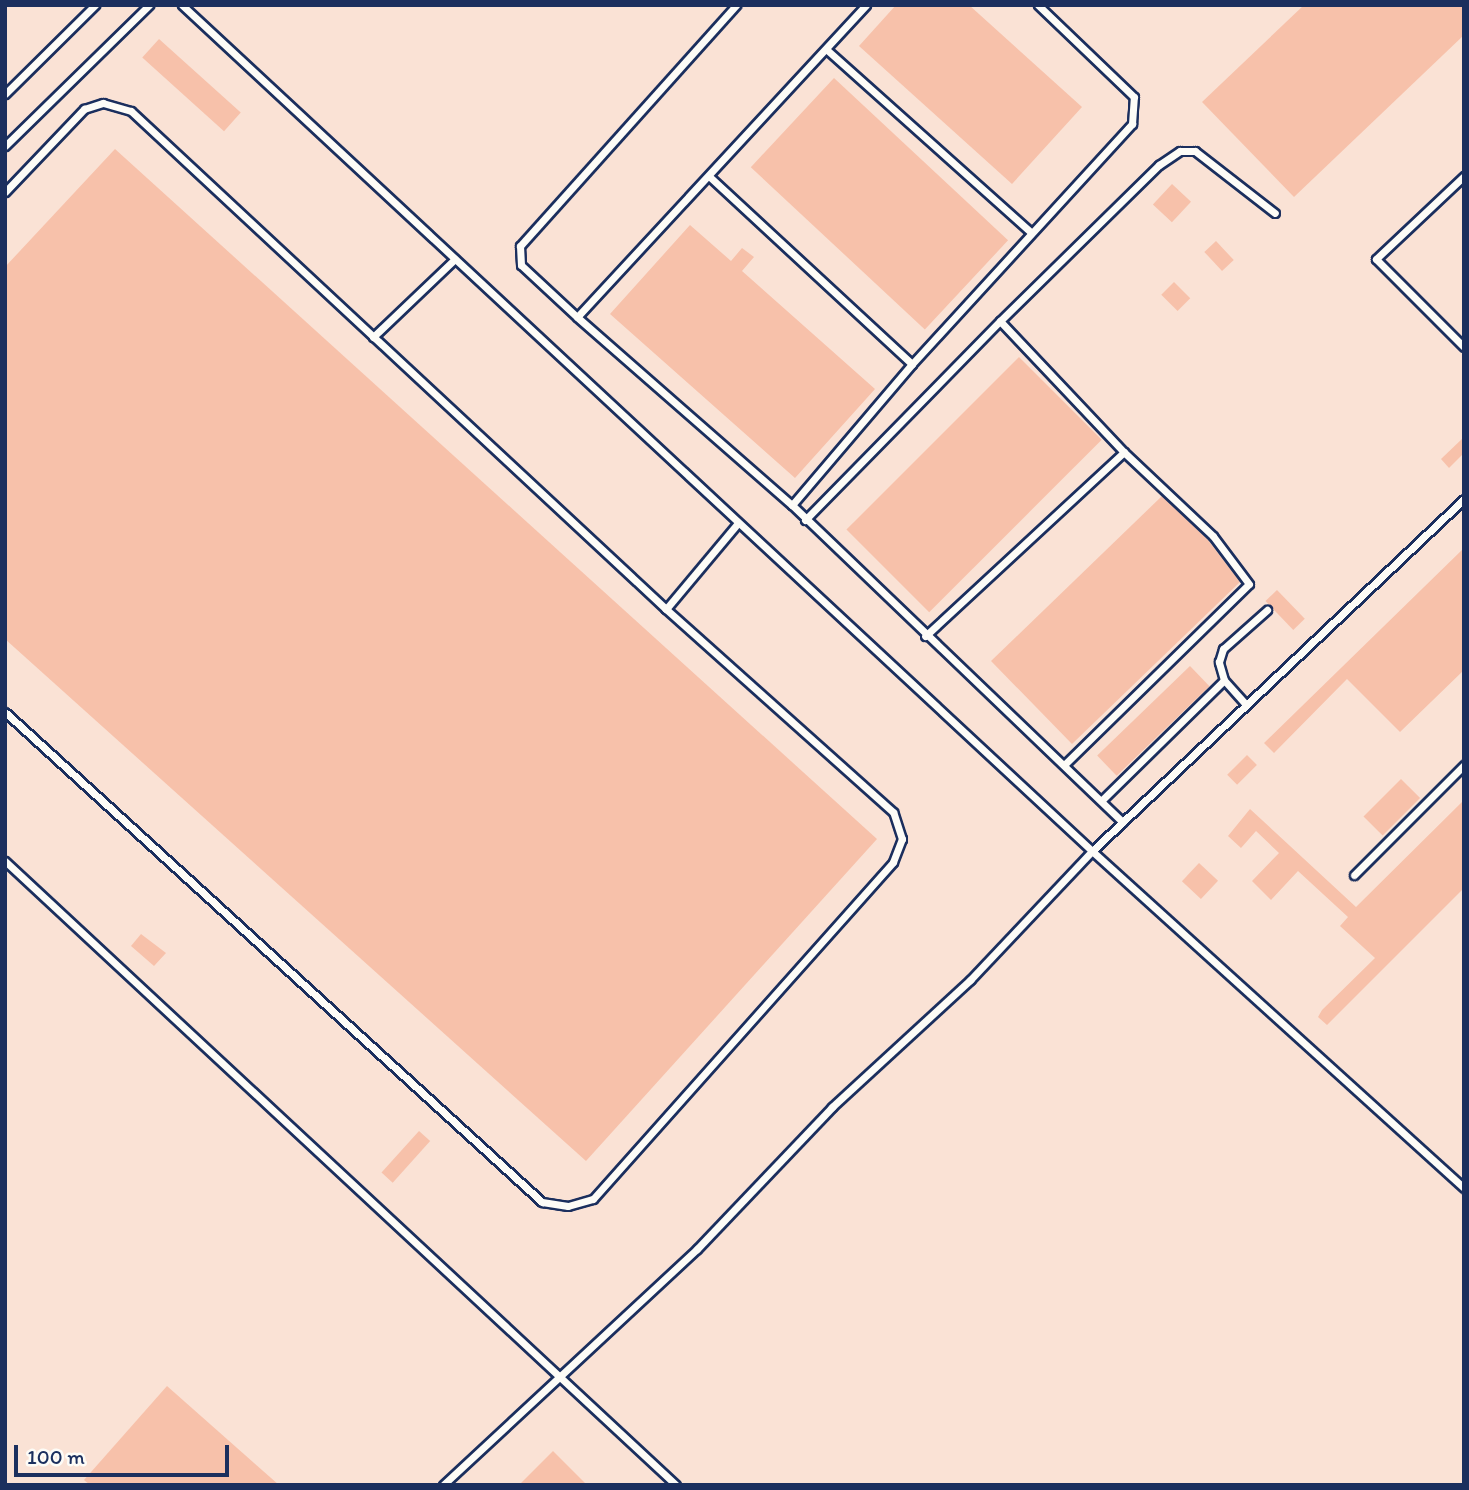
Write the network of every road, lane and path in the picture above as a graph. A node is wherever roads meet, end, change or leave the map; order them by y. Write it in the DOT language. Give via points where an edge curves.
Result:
graph roads {
  1 [pos="95,5"];
  2 [pos="149,5"];
  3 [pos="182,5"];
  4 [pos="736,5"];
  5 [pos="866,5"];
  6 [pos="1038,5"];
  7 [pos="826,49"];
  8 [pos="5,94"];
  9 [pos="5,146"];
  10 [pos="1464,177"];
  11 [pos="711,178"];
  12 [pos="5,192"];
  13 [pos="1275,213"];
  14 [pos="1031,232"];
  15 [pos="455,259"];
  16 [pos="577,317"];
  17 [pos="1000,321"];
  18 [pos="373,337"];
  19 [pos="1464,347"];
  20 [pos="912,364"];
  21 [pos="1124,452"];
  22 [pos="1464,499"];
  23 [pos="792,505"];
  24 [pos="805,520"];
  25 [pos="738,523"];
  26 [pos="666,609"];
  27 [pos="1267,610"];
  28 [pos="925,636"];
  29 [pos="1224,680"];
  30 [pos="1245,703"];
  31 [pos="5,712"];
  32 [pos="1065,764"];
  33 [pos="1464,765"];
  34 [pos="1101,800"];
  35 [pos="1122,822"];
  36 [pos="1092,851"];
  37 [pos="5,862"];
  38 [pos="1354,875"];
  39 [pos="1464,1188"];
  40 [pos="560,1379"];
  41 [pos="443,1485"];
  42 [pos="676,1485"];
  1 -- 8 [label="lane"];
  2 -- 9 [label="lane"];
  3 -- 15 [label="lane"];
  4 -- 16 [label="lane" via="520,246 521,265"];
  5 -- 7 [label="lane"];
  6 -- 14 [label="lane" via="1134,97 1135,115"];
  7 -- 11 [label="lane"];
  7 -- 14 [label="lane"];
  10 -- 19 [label="lane" via="1376,259"];
  11 -- 16 [label="lane"];
  11 -- 20 [label="lane"];
  12 -- 18 [label="lane" via="85,109 103,103 131,111"];
  13 -- 17 [label="lane" via="1195,151 1180,151"];
  14 -- 20 [label="lane"];
  15 -- 18 [label="lane"];
  15 -- 25 [label="lane"];
  16 -- 23 [label="lane"];
  17 -- 21 [label="lane"];
  17 -- 24 [label="lane"];
  18 -- 26 [label="lane"];
  20 -- 23 [label="lane"];
  21 -- 28 [label="lane"];
  21 -- 32 [label="lane" via="1213,536 1250,584"];
  22 -- 30 [label="lane"];
  23 -- 24 [label="lane"];
  24 -- 28 [label="lane"];
  25 -- 26 [label="lane"];
  25 -- 36 [label="lane"];
  26 -- 31 [label="lane" via="893,812 902,839 893,862 593,1199 568,1206 542,1202"];
  27 -- 29 [label="lane" via="1223,649 1219,662"];
  28 -- 32 [label="lane"];
  29 -- 30 [label="lane"];
  29 -- 34 [label="lane"];
  30 -- 35 [label="lane"];
  32 -- 34 [label="lane"];
  33 -- 38 [label="lane"];
  34 -- 35 [label="lane"];
  35 -- 36 [label="lane"];
  36 -- 39 [label="lane"];
  36 -- 40 [label="lane" via="970,980 832,1107 697,1250"];
  37 -- 40 [label="lane"];
  40 -- 41 [label="lane"];
  40 -- 42 [label="lane"];
}
